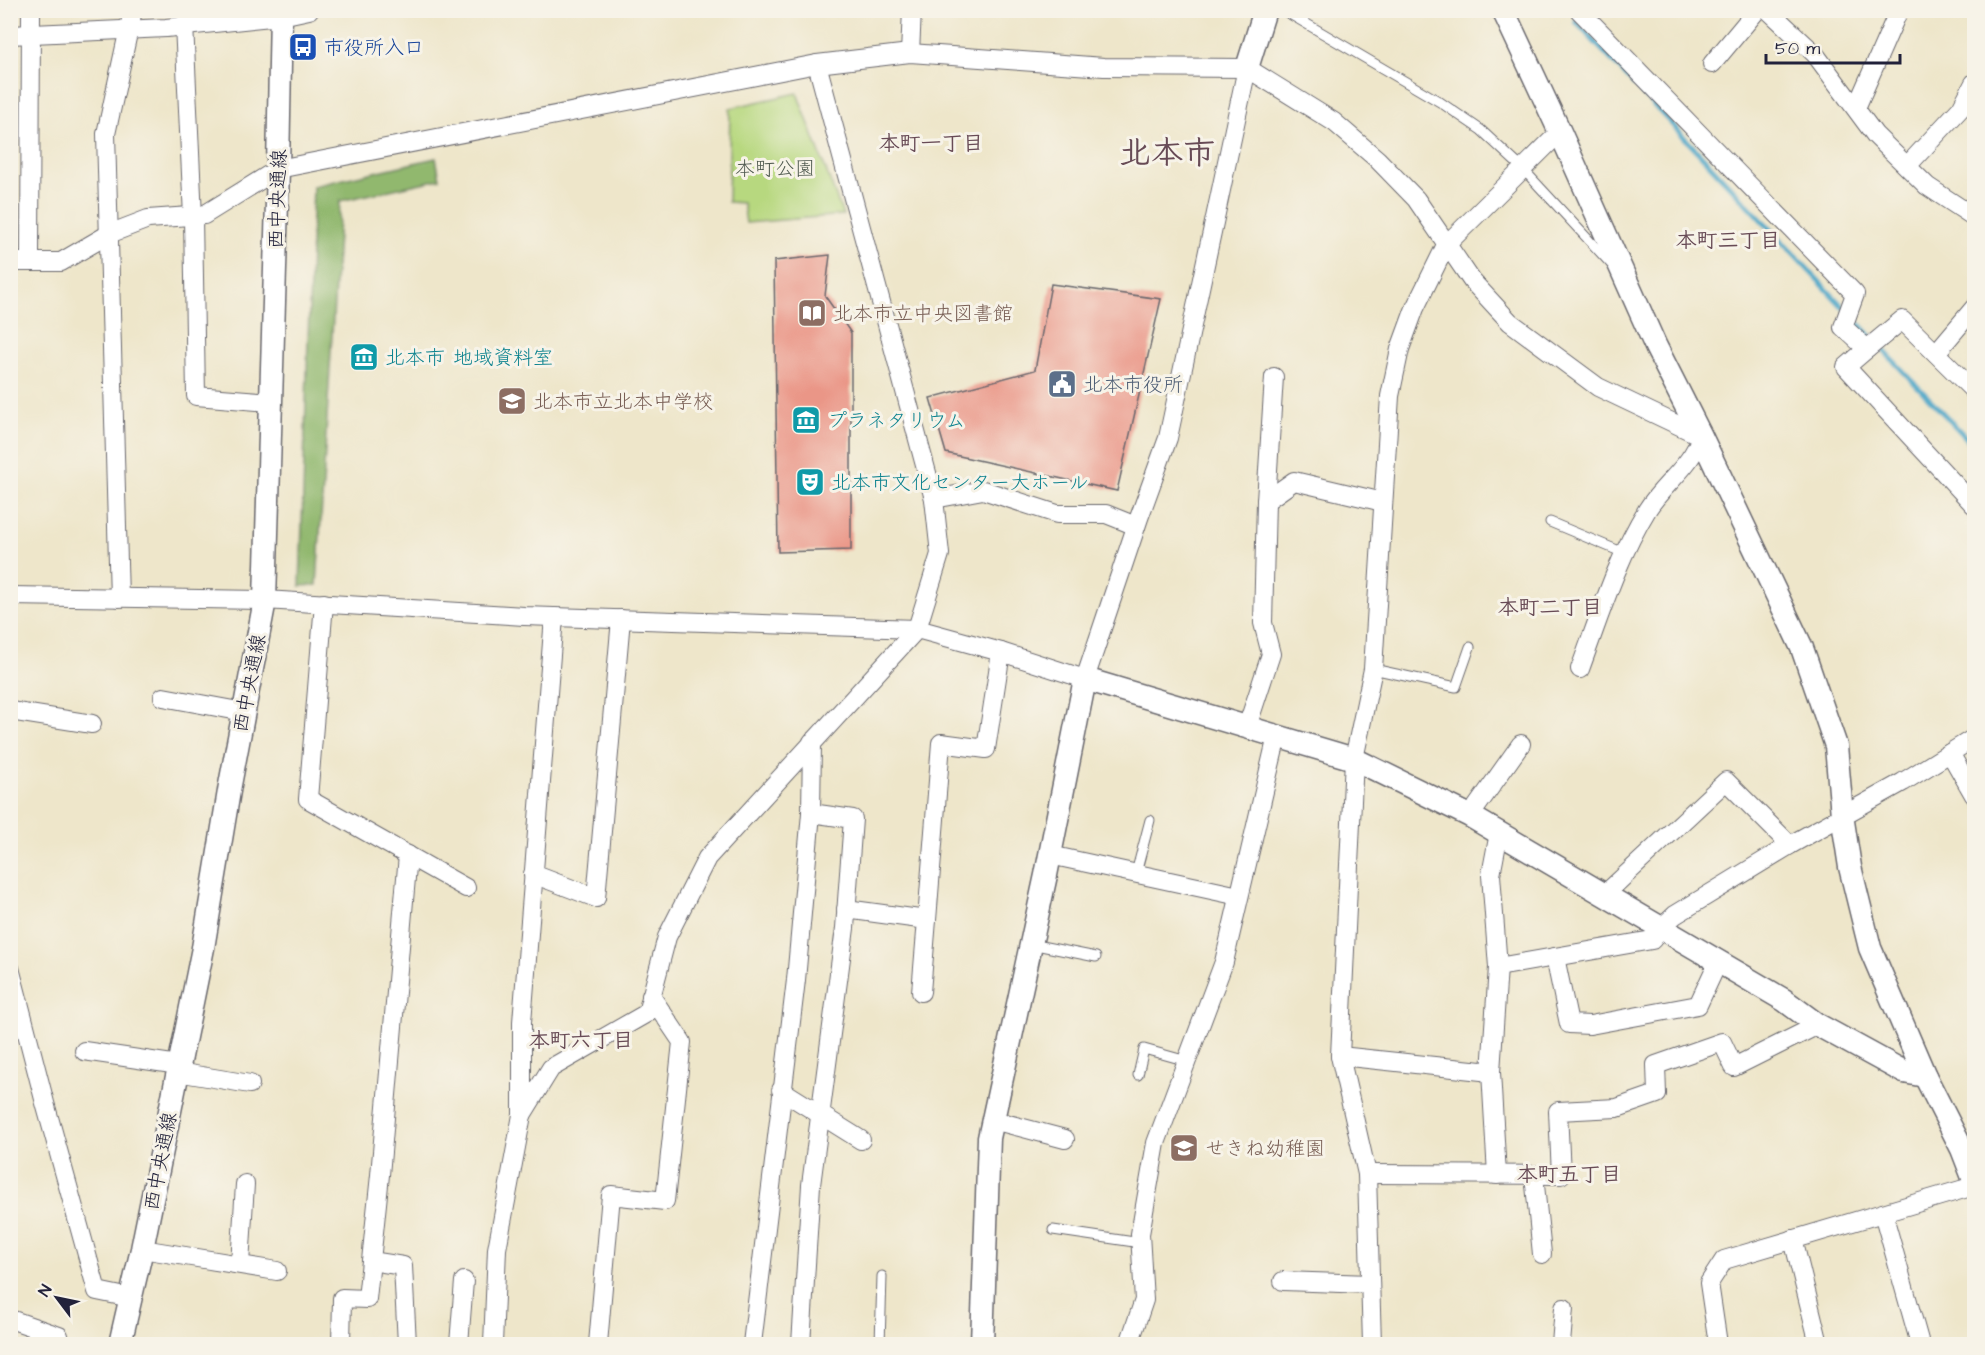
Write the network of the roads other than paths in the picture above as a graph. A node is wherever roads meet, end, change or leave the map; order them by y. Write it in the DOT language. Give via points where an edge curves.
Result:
graph roads {
  1 [pos="31,10"];
  2 [pos="132,10"];
  3 [pos="309,10"];
  4 [pos="912,10"];
  5 [pos="1265,10"];
  6 [pos="1283,10"];
  7 [pos="1503,10"];
  8 [pos="1579,10"];
  9 [pos="1757,10"];
  10 [pos="1768,10"];
  11 [pos="1899,10"];
  12 [pos="281,13"];
  13 [pos="184,24"];
  14 [pos="127,30"];
  15 [pos="31,34"];
  16 [pos="10,35"];
  17 [pos="910,53"];
  18 [pos="817,64"];
  19 [pos="1712,64"];
  20 [pos="1247,68"];
  21 [pos="1974,83"];
  22 [pos="1856,108"];
  23 [pos="1560,132"];
  24 [pos="1907,166"];
  25 [pos="278,169"];
  26 [pos="1523,169"];
  27 [pos="193,217"];
  28 [pos="1974,217"];
  29 [pos="109,234"];
  30 [pos="1446,244"];
  31 [pos="10,262"];
  32 [pos="30,262"];
  33 [pos="1626,281"];
  34 [pos="1974,308"];
  35 [pos="1867,349"];
  36 [pos="1936,353"];
  37 [pos="1274,377"];
  38 [pos="1974,391"];
  39 [pos="271,402"];
  40 [pos="1701,436"];
  41 [pos="934,499"];
  42 [pos="1266,501"];
  43 [pos="1383,502"];
  44 [pos="1974,505"];
  45 [pos="1550,522"];
  46 [pos="1136,526"];
  47 [pos="1624,553"];
  48 [pos="10,596"];
  49 [pos="119,598"];
  50 [pos="265,600"];
  51 [pos="324,603"];
  52 [pos="554,617"];
  53 [pos="621,619"];
  54 [pos="917,629"];
  55 [pos="1470,647"];
  56 [pos="1001,652"];
  57 [pos="1373,669"];
  58 [pos="1580,669"];
  59 [pos="1085,679"];
  60 [pos="163,697"];
  61 [pos="10,711"];
  62 [pos="244,712"];
  63 [pos="92,724"];
  64 [pos="1248,727"];
  65 [pos="1277,736"];
  66 [pos="1974,738"];
  67 [pos="812,742"];
  68 [pos="1521,744"];
  69 [pos="1950,753"];
  70 [pos="1354,759"];
  71 [pos="1974,795"];
  72 [pos="811,813"];
  73 [pos="1842,815"];
  74 [pos="1470,816"];
  75 [pos="1150,820"];
  76 [pos="1499,833"];
  77 [pos="1790,845"];
  78 [pos="408,855"];
  79 [pos="1050,855"];
  80 [pos="1136,873"];
  81 [pos="533,874"];
  82 [pos="466,888"];
  83 [pos="1604,895"];
  84 [pos="1239,896"];
  85 [pos="846,909"];
  86 [pos="927,920"];
  87 [pos="1661,928"];
  88 [pos="1031,944"];
  89 [pos="1096,957"];
  90 [pos="1555,957"];
  91 [pos="1718,962"];
  92 [pos="1498,967"];
  93 [pos="10,968"];
  94 [pos="921,992"];
  95 [pos="651,996"];
  96 [pos="1818,1025"];
  97 [pos="84,1051"];
  98 [pos="1340,1056"];
  99 [pos="1187,1061"];
  100 [pos="178,1069"];
  101 [pos="1491,1072"];
  102 [pos="1138,1075"];
  103 [pos="1925,1076"];
  104 [pos="250,1084"];
  105 [pos="781,1090"];
  106 [pos="522,1115"];
  107 [pos="822,1115"];
  108 [pos="993,1120"];
  109 [pos="861,1140"];
  110 [pos="1065,1140"];
  111 [pos="1968,1147"];
  112 [pos="1367,1174"];
  113 [pos="1497,1175"];
  114 [pos="1534,1175"];
  115 [pos="1974,1180"];
  116 [pos="245,1184"];
  117 [pos="1974,1186"];
  118 [pos="1883,1213"];
  119 [pos="1053,1230"];
  120 [pos="1793,1239"];
  121 [pos="1141,1243"];
  122 [pos="142,1249"];
  123 [pos="1542,1254"];
  124 [pos="371,1261"];
  125 [pos="240,1264"];
  126 [pos="278,1271"];
  127 [pos="882,1276"];
  128 [pos="464,1281"];
  129 [pos="1283,1281"];
  130 [pos="1370,1284"];
  131 [pos="131,1298"];
  132 [pos="1564,1308"];
  133 [pos="10,1319"];
  134 [pos="61,1344"];
  135 [pos="120,1344"];
  136 [pos="341,1344"];
  137 [pos="407,1344"];
  138 [pos="459,1344"];
  139 [pos="493,1344"];
  140 [pos="598,1344"];
  141 [pos="752,1344"];
  142 [pos="801,1344"];
  143 [pos="880,1344"];
  144 [pos="982,1344"];
  145 [pos="1130,1344"];
  146 [pos="1372,1344"];
  147 [pos="1561,1344"];
  148 [pos="1718,1344"];
  149 [pos="1819,1344"];
  150 [pos="1920,1344"];
  1 -- 15 [label="street"];
  2 -- 14 [label="street"];
  3 -- 12 [label="street"];
  4 -- 17 [label="street"];
  5 -- 20 [label="street"];
  6 -- 26 [label="lane" via="1440,102 1481,130"];
  7 -- 23 [label="street"];
  8 -- 35 [label="street" via="1855,294 1843,327"];
  9 -- 19 [label="street"];
  10 -- 22 [label="street" via="1815,54"];
  11 -- 22 [label="street"];
  12 -- 13 [label="street"];
  12 -- 25 [label="street, 西中央通線"];
  13 -- 14 [label="street"];
  13 -- 27 [label="street"];
  14 -- 15 [label="street"];
  14 -- 29 [label="street" via="106,134"];
  15 -- 16 [label="street"];
  15 -- 32 [label="street"];
  17 -- 18 [label="street"];
  17 -- 20 [label="street" via="1104,67"];
  18 -- 25 [label="street"];
  18 -- 41 [label="street"];
  20 -- 30 [label="street" via="1334,122 1377,159 1416,199"];
  20 -- 46 [label="street" via="1168,438"];
  21 -- 24 [label="street" via="1961,108"];
  22 -- 24 [label="street" via="1875,135"];
  23 -- 26 [label="street"];
  23 -- 33 [label="street"];
  24 -- 28 [label="street" via="1927,186"];
  25 -- 27 [label="street" via="204,215"];
  25 -- 39 [label="street, 西中央通線"];
  26 -- 30 [label="street"];
  26 -- 33 [label="lane"];
  27 -- 29 [label="street" via="148,219"];
  27 -- 39 [label="street" via="196,396"];
  29 -- 32 [label="street" via="61,262"];
  29 -- 49 [label="street"];
  30 -- 40 [label="street" via="1472,281 1510,322 1598,387"];
  30 -- 43 [label="street" via="1400,350 1390,396"];
  31 -- 32 [label="street"];
  33 -- 40 [label="street"];
  34 -- 36 [label="street"];
  35 -- 36 [label="street" via="1902,320"];
  35 -- 44 [label="street" via="1846,367"];
  36 -- 38 [label="street"];
  37 -- 42 [label="street"];
  39 -- 50 [label="street, 西中央通線"];
  40 -- 47 [label="street" via="1697,450 1648,508"];
  40 -- 73 [label="street" via="1802,648 1836,746"];
  41 -- 46 [label="street" via="983,490 1057,514 1106,514"];
  41 -- 54 [label="street" via="940,554"];
  42 -- 43 [label="street" via="1294,481"];
  42 -- 64 [label="street" via="1263,623 1271,654"];
  43 -- 57 [label="street"];
  45 -- 47 [label="lane"];
  46 -- 59 [label="street"];
  47 -- 58 [label="street"];
  48 -- 49 [label="street"];
  49 -- 50 [label="street"];
  50 -- 51 [label="street"];
  50 -- 62 [label="street, 西中央通線"];
  51 -- 52 [label="street"];
  51 -- 78 [label="street" via="308,799"];
  52 -- 53 [label="street"];
  52 -- 81 [label="street"];
  53 -- 54 [label="street"];
  53 -- 81 [label="street" via="596,898"];
  54 -- 56 [label="street"];
  54 -- 67 [label="street"];
  55 -- 57 [label="lane" via="1456,687"];
  56 -- 59 [label="street"];
  56 -- 86 [label="street" via="986,749 940,743"];
  57 -- 70 [label="street"];
  59 -- 64 [label="street"];
  59 -- 79 [label="street"];
  60 -- 62 [label="street"];
  61 -- 63 [label="street"];
  62 -- 100 [label="street, 西中央通線"];
  64 -- 65 [label="street"];
  65 -- 70 [label="street"];
  65 -- 84 [label="street"];
  66 -- 69 [label="street"];
  67 -- 72 [label="street"];
  67 -- 95 [label="street" via="706,858 667,937"];
  68 -- 74 [label="street"];
  69 -- 71 [label="street"];
  69 -- 73 [label="street"];
  70 -- 74 [label="street"];
  70 -- 98 [label="street"];
  72 -- 85 [label="street" via="853,819"];
  72 -- 105 [label="street" via="796,980"];
  73 -- 77 [label="street"];
  73 -- 103 [label="street" via="1870,948"];
  74 -- 76 [label="street"];
  75 -- 80 [label="lane"];
  76 -- 83 [label="street"];
  76 -- 92 [label="street" via="1491,875"];
  77 -- 83 [label="street" via="1726,781"];
  77 -- 87 [label="street" via="1675,915"];
  78 -- 82 [label="street"];
  78 -- 124 [label="street"];
  79 -- 80 [label="street"];
  79 -- 88 [label="street"];
  80 -- 84 [label="street"];
  81 -- 106 [label="street" via="522,1022"];
  83 -- 87 [label="street"];
  84 -- 99 [label="street" via="1224,962"];
  85 -- 86 [label="street"];
  85 -- 107 [label="street"];
  86 -- 94 [label="street"];
  87 -- 90 [label="street" via="1652,940"];
  87 -- 91 [label="street"];
  88 -- 89 [label="lane"];
  88 -- 108 [label="street"];
  90 -- 91 [label="street" via="1569,1024 1590,1025 1698,1005"];
  90 -- 92 [label="street"];
  91 -- 96 [label="street" via="1784,1000"];
  92 -- 101 [label="street"];
  93 -- 131 [label="street" via="97,1291"];
  95 -- 106 [label="street" via="647,1013 551,1068"];
  95 -- 140 [label="street" via="682,1042 665,1202 611,1195"];
  96 -- 103 [label="street" via="1904,1072"];
  96 -- 114 [label="street" via="1734,1067 1722,1042 1656,1065 1657,1094 1617,1108 1558,1111 1561,1175"];
  97 -- 100 [label="street"];
  98 -- 101 [label="street"];
  98 -- 112 [label="street"];
  99 -- 102 [label="lane" via="1144,1048"];
  99 -- 121 [label="street" via="1156,1143"];
  100 -- 104 [label="street"];
  100 -- 122 [label="street, 西中央通線"];
  101 -- 113 [label="street"];
  103 -- 111 [label="street"];
  105 -- 107 [label="street"];
  105 -- 141 [label="street"];
  106 -- 139 [label="street" via="497,1249"];
  107 -- 109 [label="street"];
  107 -- 142 [label="street" via="811,1185"];
  108 -- 110 [label="street"];
  108 -- 144 [label="street" via="989,1138"];
  111 -- 115 [label="street"];
  112 -- 113 [label="street"];
  112 -- 130 [label="street"];
  113 -- 114 [label="street"];
  114 -- 123 [label="street"];
  116 -- 125 [label="street"];
  117 -- 118 [label="street"];
  118 -- 120 [label="street"];
  118 -- 150 [label="street"];
  119 -- 121 [label="lane"];
  120 -- 148 [label="street" via="1724,1260 1709,1283"];
  120 -- 149 [label="street"];
  121 -- 145 [label="street" via="1144,1300"];
  122 -- 125 [label="street"];
  122 -- 131 [label="street, 西中央通線"];
  124 -- 136 [label="street" via="367,1299 342,1298"];
  124 -- 137 [label="street" via="403,1266"];
  125 -- 126 [label="street"];
  127 -- 143 [label="lane"];
  128 -- 138 [label="street"];
  129 -- 130 [label="street"];
  130 -- 146 [label="street"];
  131 -- 135 [label="street, 西中央通線"];
  132 -- 147 [label="street"];
  133 -- 134 [label="street" via="59,1336"];
}
